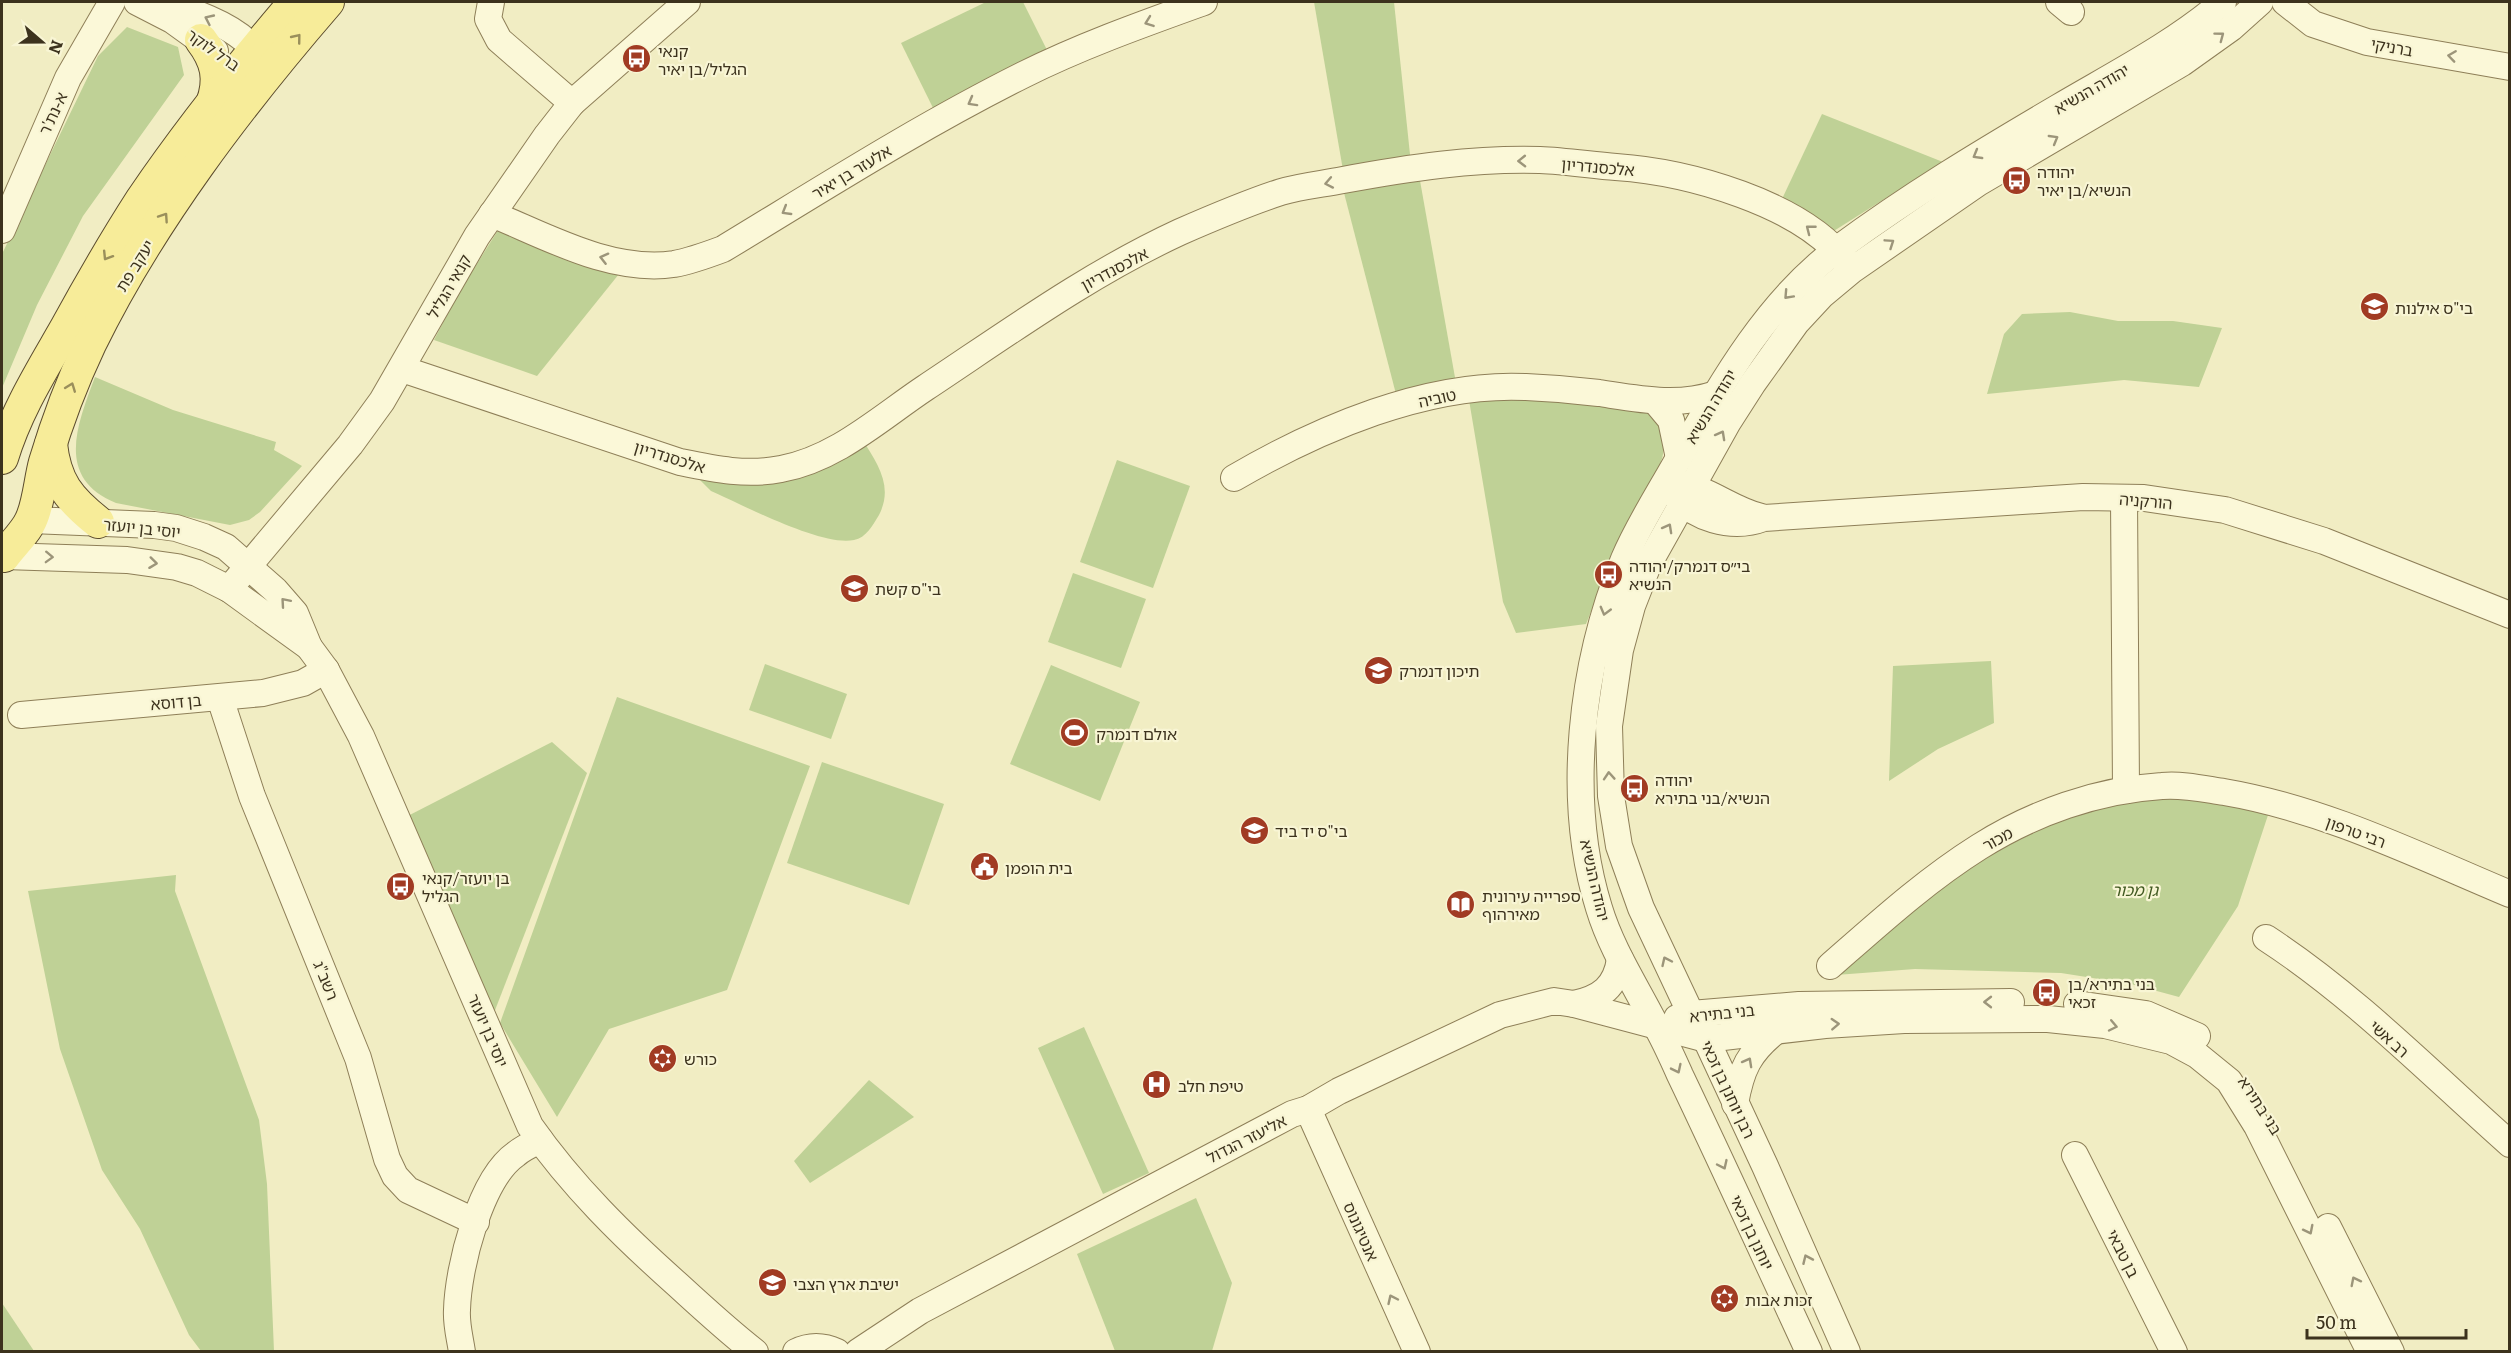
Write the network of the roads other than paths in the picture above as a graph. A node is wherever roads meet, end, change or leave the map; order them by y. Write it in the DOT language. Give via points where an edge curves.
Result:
graph roads {
  1 [pos="112,2"];
  2 [pos="137,2"];
  3 [pos="156,2"];
  4 [pos="294,2"];
  5 [pos="328,2"];
  6 [pos="491,2"];
  7 [pos="687,2"];
  8 [pos="1204,2"];
  9 [pos="2223,2"];
  10 [pos="2260,2"];
  11 [pos="2285,2"];
  12 [pos="201,40"];
  13 [pos="253,65"];
  14 [pos="2510,67"];
  15 [pos="572,103"];
  16 [pos="212,104"];
  17 [pos="492,214"];
  18 [pos="2,230"];
  19 [pos="1837,250"];
  20 [pos="1852,270"];
  21 [pos="402,369"];
  22 [pos="1716,394"];
  23 [pos="1656,402"];
  24 [pos="51,442"];
  25 [pos="2,457"];
  26 [pos="1679,458"];
  27 [pos="1234,478"];
  28 [pos="1665,482"];
  29 [pos="1687,495"];
  30 [pos="2124,498"];
  31 [pos="16,520"];
  32 [pos="98,522"];
  33 [pos="2,554"];
  34 [pos="248,565"];
  35 [pos="229,589"];
  36 [pos="2510,615"];
  37 [pos="309,647"];
  38 [pos="326,670"];
  39 [pos="220,698"];
  40 [pos="21,715"];
  41 [pos="2197,788"];
  42 [pos="2126,790"];
  43 [pos="2510,894"];
  44 [pos="2266,938"];
  45 [pos="1620,959"];
  46 [pos="1830,966"];
  47 [pos="1574,1004"];
  48 [pos="1691,1014"];
  49 [pos="1656,1025"];
  50 [pos="1777,1030"];
  51 [pos="1706,1039"];
  52 [pos="1735,1104"];
  53 [pos="1308,1109"];
  54 [pos="540,1140"];
  55 [pos="2510,1144"];
  56 [pos="2075,1155"];
  57 [pos="476,1222"];
  58 [pos="462,1352"];
  59 [pos="755,1352"];
  60 [pos="796,1352"];
  61 [pos="837,1352"];
  62 [pos="858,1352"];
  63 [pos="1417,1352"];
  64 [pos="1809,1352"];
  65 [pos="1847,1352"];
  66 [pos="2174,1352"];
  67 [pos="2370,1352"];
  68 [pos="2391,1352"];
  1 -- 18 [label="street, א-נת'ר" via="68,78"];
  2 -- 12 [label="street, ברל לוקר"];
  13 -- 3 [label="street, ברל לוקר, one-way" via="222,25 190,10"];
  4 -- 13 [label="main road, יעקב פת"];
  13 -- 5 [label="main road, יעקב פת, one-way"];
  6 -- 15 [label="street" via="488,19 499,40"];
  7 -- 15 [label="street, קנאי הגליל"];
  8 -- 17 [label="street, אלעזר בן יאיר, one-way" via="1024,74 906,138 723,249 701,257 673,264 617,261 589,254"];
  9 -- 19 [label="street, יהודה הנשיא, one-way" via="2168,42 1965,162"];
  20 -- 10 [label="street, יהודה הנשיא, one-way" via="1978,183 2182,63"];
  14 -- 11 [label="street, ברניקי, one-way" via="2367,42 2313,24"];
  12 -- 13 [label="street, ברל לוקר"];
  12 -- 16 [label="main road" via="217,71"];
  13 -- 16 [label="main road, יעקב פת"];
  24 -- 13 [label="main road, יעקב פת, one-way" via="74,379 108,307 190,179"];
  15 -- 17 [label="street, קנאי הגליל"];
  16 -- 25 [label="main road, יעקב פת, one-way" via="155,181 103,262 32,386"];
  17 -- 21 [label="street, קנאי הגליל"];
  19 -- 20 [label="street, אלכסנדריון"];
  19 -- 21 [label="street, אלכסנדריון, one-way" via="1802,223 1767,205 1705,183 1631,168 1540,160 1480,161 1392,170 1283,191 1179,233 1038,310 867,430 815,459 749,473 680,462"];
  19 -- 22 [label="street, יהודה הנשיא, one-way" via="1805,276 1777,307"];
  29 -- 20 [label="street, יהודה הנשיא, one-way" via="1753,383 1797,323"];
  21 -- 34 [label="street, קנאי הגליל" via="350,445"];
  22 -- 23 [label="street, טוביה" via="1690,401"];
  22 -- 26 [label="street, יהודה הנשיא"];
  23 -- 26 [label="street" via="1674,427"];
  23 -- 27 [label="street, טוביה" via="1522,387 1445,394 1367,415 1266,459"];
  24 -- 31 [label="main road, יעקב פת"];
  24 -- 32 [label="main road" via="62,486"];
  26 -- 28 [label="street, יהודה הנשיא"];
  28 -- 29 [label="street, הורקניה"];
  28 -- 45 [label="street, יהודה הנשיא, one-way" via="1626,554 1608,598 1596,645 1581,754 1583,823 1589,863 1599,909"];
  29 -- 30 [label="street, הורקניה" via="1764,518 2083,497"];
  48 -- 29 [label="street, יהודה הנשיא, one-way" via="1626,871 1613,815 1608,756 1620,650 1632,606 1648,565"];
  30 -- 36 [label="street, הורקניה" via="2246,516 2373,559"];
  30 -- 42 [label="street"];
  31 -- 32 [label="street, יוסי בן יועזר"];
  31 -- 33 [label="main road, יעקב פת"];
  32 -- 34 [label="street, יוסי בן יועזר" via="176,528 226,547"];
  33 -- 35 [label="street, יוסי בן יועזר, one-way" via="155,562 197,573"];
  34 -- 35 [label="street, קנאי הגליל"];
  37 -- 34 [label="street, יוסי בן יועזר, one-way" via="295,613"];
  35 -- 37 [label="street, יוסי בן יועזר"];
  37 -- 38 [label="street, יוסי בן יועזר"];
  38 -- 39 [label="street, בן דוסא" via="303,683"];
  38 -- 54 [label="street, יוסי בן יועזר" via="361,736 530,1126"];
  39 -- 40 [label="street, בן דוסא"];
  39 -- 57 [label="street, רשב\"ג" via="252,796 358,1058 394,1176 408,1190"];
  41 -- 42 [label="street, מכור" via="2163,785"];
  41 -- 43 [label="street, רבי טרפון" via="2279,803 2375,837"];
  42 -- 46 [label="street, מכור" via="2071,804 1980,847 1900,905"];
  44 -- 55 [label="street, רב אשי" via="2343,996"];
  45 -- 47 [label="street" via="1612,984 1604,993"];
  45 -- 49 [label="street, יהודה הנשיא"];
  47 -- 49 [label="street, אליעזר הגדול"];
  47 -- 53 [label="street, אליעזר הגדול" via="1554,1001 1500,1015"];
  48 -- 49 [label="street, בני בתירא"];
  48 -- 51 [label="street, רבן יוחנן בן זכאי"];
  68 -- 48 [label="street, בני בתירא, one-way" via="2260,1098 2227,1059 2181,1027 2124,1010 2040,1002 1820,1004"];
  49 -- 51 [label="street, בני בתירא"];
  49 -- 64 [label="street, יוחנן בן זכאי, one-way"];
  50 -- 51 [label="street, בני בתירא"];
  52 -- 50 [label="street, one-way" via="1746,1063"];
  50 -- 67 [label="street, בני בתירא, one-way" via="1905,1020 2048,1019 2105,1025 2186,1048 2218,1070 2242,1100"];
  51 -- 52 [label="street, רבן יוחנן בן זכאי"];
  65 -- 52 [label="street, רבן יוחנן בן זכאי, one-way"];
  53 -- 62 [label="street, אליעזר הגדול" via="940,1300"];
  63 -- 53 [label="street, אנטיגונוס, one-way"];
  54 -- 57 [label="street" via="514,1154 493,1179"];
  54 -- 59 [label="street, יוסי בן יועזר" via="615,1227"];
  56 -- 66 [label="street, בן טבאי"];
  57 -- 58 [label="street" via="459,1285 457,1312"];
  60 -- 61 [label="street" via="824,1346"];
}
